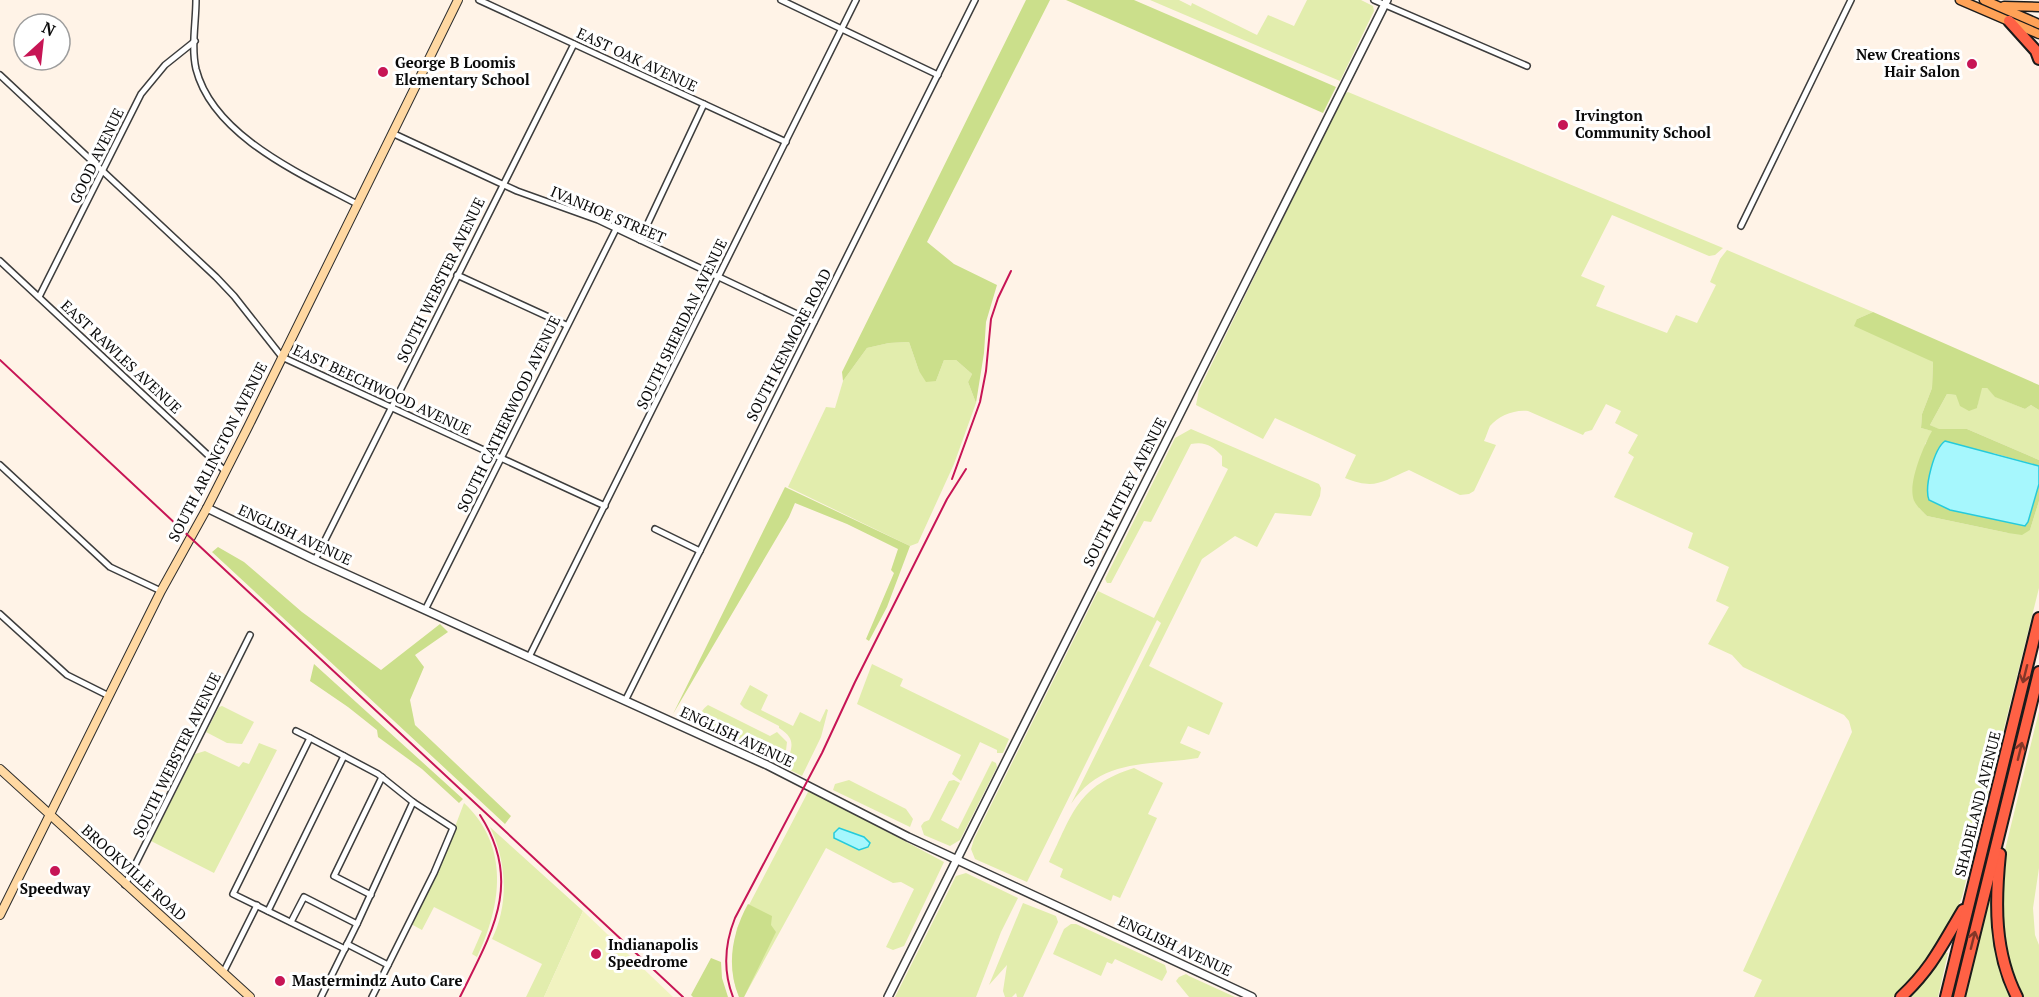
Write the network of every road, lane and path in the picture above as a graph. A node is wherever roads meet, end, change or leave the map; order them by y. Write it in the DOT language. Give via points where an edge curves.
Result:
graph roads {
  1 [pos="196,0"];
  2 [pos="458,0"];
  3 [pos="479,0"];
  4 [pos="781,0"];
  5 [pos="856,0"];
  6 [pos="975,0"];
  7 [pos="1374,0"];
  8 [pos="1851,0"];
  9 [pos="1960,0"];
  10 [pos="1984,0"];
  11 [pos="1386,2"];
  12 [pos="1998,6"];
  13 [pos="2039,8"];
  14 [pos="2008,21"];
  15 [pos="2039,24"];
  16 [pos="842,28"];
  17 [pos="2039,34"];
  18 [pos="195,41"];
  19 [pos="574,44"];
  20 [pos="2039,59"];
  21 [pos="1527,66"];
  22 [pos="0,75"];
  23 [pos="938,75"];
  24 [pos="704,104"];
  25 [pos="392,134"];
  26 [pos="786,142"];
  27 [pos="103,172"];
  28 [pos="502,185"];
  29 [pos="357,204"];
  30 [pos="1741,226"];
  31 [pos="616,229"];
  32 [pos="640,240"];
  33 [pos="0,261"];
  34 [pos="457,275"];
  35 [pos="720,276"];
  36 [pos="39,297"];
  37 [pos="814,322"];
  38 [pos="566,325"];
  39 [pos="282,357"];
  40 [pos="391,408"];
  41 [pos="500,458"];
  42 [pos="0,465"];
  43 [pos="225,471"];
  44 [pos="605,506"];
  45 [pos="207,508"];
  46 [pos="655,529"];
  47 [pos="700,551"];
  48 [pos="315,560"];
  49 [pos="161,591"];
  50 [pos="424,610"];
  51 [pos="0,614"];
  52 [pos="2039,618"];
  53 [pos="250,635"];
  54 [pos="530,657"];
  55 [pos="2039,672"];
  56 [pos="109,696"];
  57 [pos="625,701"];
  58 [pos="296,732"];
  59 [pos="310,738"];
  60 [pos="344,756"];
  61 [pos="0,769"];
  62 [pos="382,777"];
  63 [pos="413,802"];
  64 [pos="50,815"];
  65 [pos="2004,815"];
  66 [pos="956,860"];
  67 [pos="125,885"];
  68 [pos="371,895"];
  69 [pos="1969,899"];
  70 [pos="256,905"];
  71 [pos="268,911"];
  72 [pos="0,915"];
  73 [pos="291,922"];
  74 [pos="357,924"];
  75 [pos="346,946"];
  76 [pos="388,965"];
  77 [pos="223,972"];
  78 [pos="250,997"];
  79 [pos="321,997"];
  80 [pos="372,997"];
  81 [pos="888,997"];
  82 [pos="1252,997"];
  83 [pos="1901,997"];
  84 [pos="1946,997"];
  85 [pos="1959,997"];
  86 [pos="2017,997"];
  1 -- 18 [label="street"];
  2 -- 25 [label="main road, SOUTH ARLINGTON AVENUE"];
  3 -- 19 [label="street, EAST OAK AVENUE"];
  4 -- 16 [label="street"];
  5 -- 16 [label="street, SOUTH SHERIDAN AVENUE"];
  6 -- 23 [label="street, SOUTH KENMORE ROAD"];
  7 -- 11 [label="street"];
  8 -- 30 [label="street"];
  9 -- 14 [label="main road"];
  10 -- 12 [label="main road"];
  11 -- 21 [label="street"];
  11 -- 66 [label="street, SOUTH KITLEY AVENUE"];
  12 -- 13 [label="main road"];
  12 -- 15 [label="main road"];
  14 -- 17 [label="main road"];
  14 -- 20 [label="highway"];
  16 -- 23 [label="street"];
  16 -- 26 [label="street, SOUTH SHERIDAN AVENUE"];
  18 -- 27 [label="street, GOOD AVENUE" via="165,65 145,88"];
  18 -- 29 [label="street" via="197,71 214,107 273,160"];
  19 -- 24 [label="street, EAST OAK AVENUE"];
  19 -- 28 [label="street, SOUTH WEBSTER AVENUE"];
  22 -- 27 [label="street, EAST BEECHWOOD AVENUE"];
  23 -- 37 [label="street, SOUTH KENMORE ROAD"];
  24 -- 26 [label="street, EAST OAK AVENUE"];
  24 -- 32 [label="street"];
  25 -- 28 [label="street, IVANHOE STREET"];
  25 -- 29 [label="main road, SOUTH ARLINGTON AVENUE"];
  26 -- 35 [label="street, SOUTH SHERIDAN AVENUE"];
  27 -- 36 [label="street, GOOD AVENUE"];
  27 -- 39 [label="street, EAST BEECHWOOD AVENUE" via="216,277"];
  28 -- 31 [label="street, IVANHOE STREET"];
  28 -- 34 [label="street, SOUTH WEBSTER AVENUE"];
  29 -- 39 [label="main road, SOUTH ARLINGTON AVENUE"];
  31 -- 32 [label="street, IVANHOE STREET"];
  31 -- 38 [label="street, SOUTH CATHERWOOD AVENUE"];
  32 -- 35 [label="street, IVANHOE STREET"];
  33 -- 36 [label="street, EAST RAWLES AVENUE"];
  34 -- 38 [label="street"];
  34 -- 40 [label="street, SOUTH WEBSTER AVENUE"];
  35 -- 37 [label="street, IVANHOE STREET"];
  35 -- 44 [label="street, SOUTH SHERIDAN AVENUE"];
  36 -- 43 [label="street, EAST RAWLES AVENUE"];
  37 -- 47 [label="street, SOUTH KENMORE ROAD"];
  38 -- 41 [label="street, SOUTH CATHERWOOD AVENUE"];
  39 -- 40 [label="street, EAST BEECHWOOD AVENUE"];
  39 -- 43 [label="main road, SOUTH ARLINGTON AVENUE"];
  40 -- 41 [label="street, EAST BEECHWOOD AVENUE"];
  40 -- 48 [label="street, SOUTH WEBSTER AVENUE"];
  41 -- 44 [label="street, EAST BEECHWOOD AVENUE"];
  41 -- 50 [label="street, SOUTH CATHERWOOD AVENUE"];
  42 -- 49 [label="street" via="110,567"];
  43 -- 45 [label="main road, SOUTH ARLINGTON AVENUE"];
  44 -- 54 [label="street, SOUTH SHERIDAN AVENUE"];
  45 -- 48 [label="street, ENGLISH AVENUE"];
  45 -- 49 [label="main road, SOUTH ARLINGTON AVENUE"];
  46 -- 47 [label="street"];
  47 -- 57 [label="street, SOUTH KENMORE ROAD"];
  48 -- 50 [label="street, ENGLISH AVENUE"];
  49 -- 56 [label="main road, SOUTH ARLINGTON AVENUE"];
  50 -- 54 [label="street, ENGLISH AVENUE"];
  51 -- 56 [label="street" via="67,675"];
  52 -- 69 [label="highway, SHADELAND AVENUE, one-way"];
  53 -- 67 [label="street, SOUTH WEBSTER AVENUE"];
  54 -- 57 [label="street, ENGLISH AVENUE"];
  65 -- 55 [label="highway, SHADELAND AVENUE, one-way"];
  56 -- 64 [label="main road, SOUTH ARLINGTON AVENUE"];
  57 -- 66 [label="street, ENGLISH AVENUE" via="801,781"];
  58 -- 59 [label="street"];
  59 -- 60 [label="street"];
  59 -- 70 [label="street" via="233,894"];
  60 -- 62 [label="street"];
  60 -- 71 [label="street"];
  61 -- 64 [label="main road, BROOKVILLE ROAD"];
  62 -- 63 [label="street"];
  62 -- 68 [label="street" via="334,876"];
  63 -- 68 [label="street"];
  63 -- 76 [label="street" via="453,828"];
  64 -- 67 [label="main road, BROOKVILLE ROAD"];
  64 -- 72 [label="main road, SOUTH ARLINGTON AVENUE"];
  85 -- 65 [label="highway, SHADELAND AVENUE, one-way"];
  65 -- 86 [label="highway" via="1996,887 1997,922 2003,957"];
  66 -- 81 [label="street, SOUTH KITLEY AVENUE"];
  66 -- 82 [label="street, ENGLISH AVENUE"];
  67 -- 77 [label="main road, BROOKVILLE ROAD"];
  68 -- 74 [label="street"];
  69 -- 83 [label="highway" via="1937,956"];
  69 -- 84 [label="highway, SHADELAND AVENUE"];
  70 -- 71 [label="street"];
  70 -- 77 [label="street"];
  71 -- 73 [label="street"];
  73 -- 74 [label="street" via="304,897"];
  73 -- 75 [label="street"];
  74 -- 75 [label="street"];
  75 -- 76 [label="street"];
  75 -- 79 [label="street"];
  76 -- 80 [label="street"];
  77 -- 78 [label="main road, BROOKVILLE ROAD"];
}
